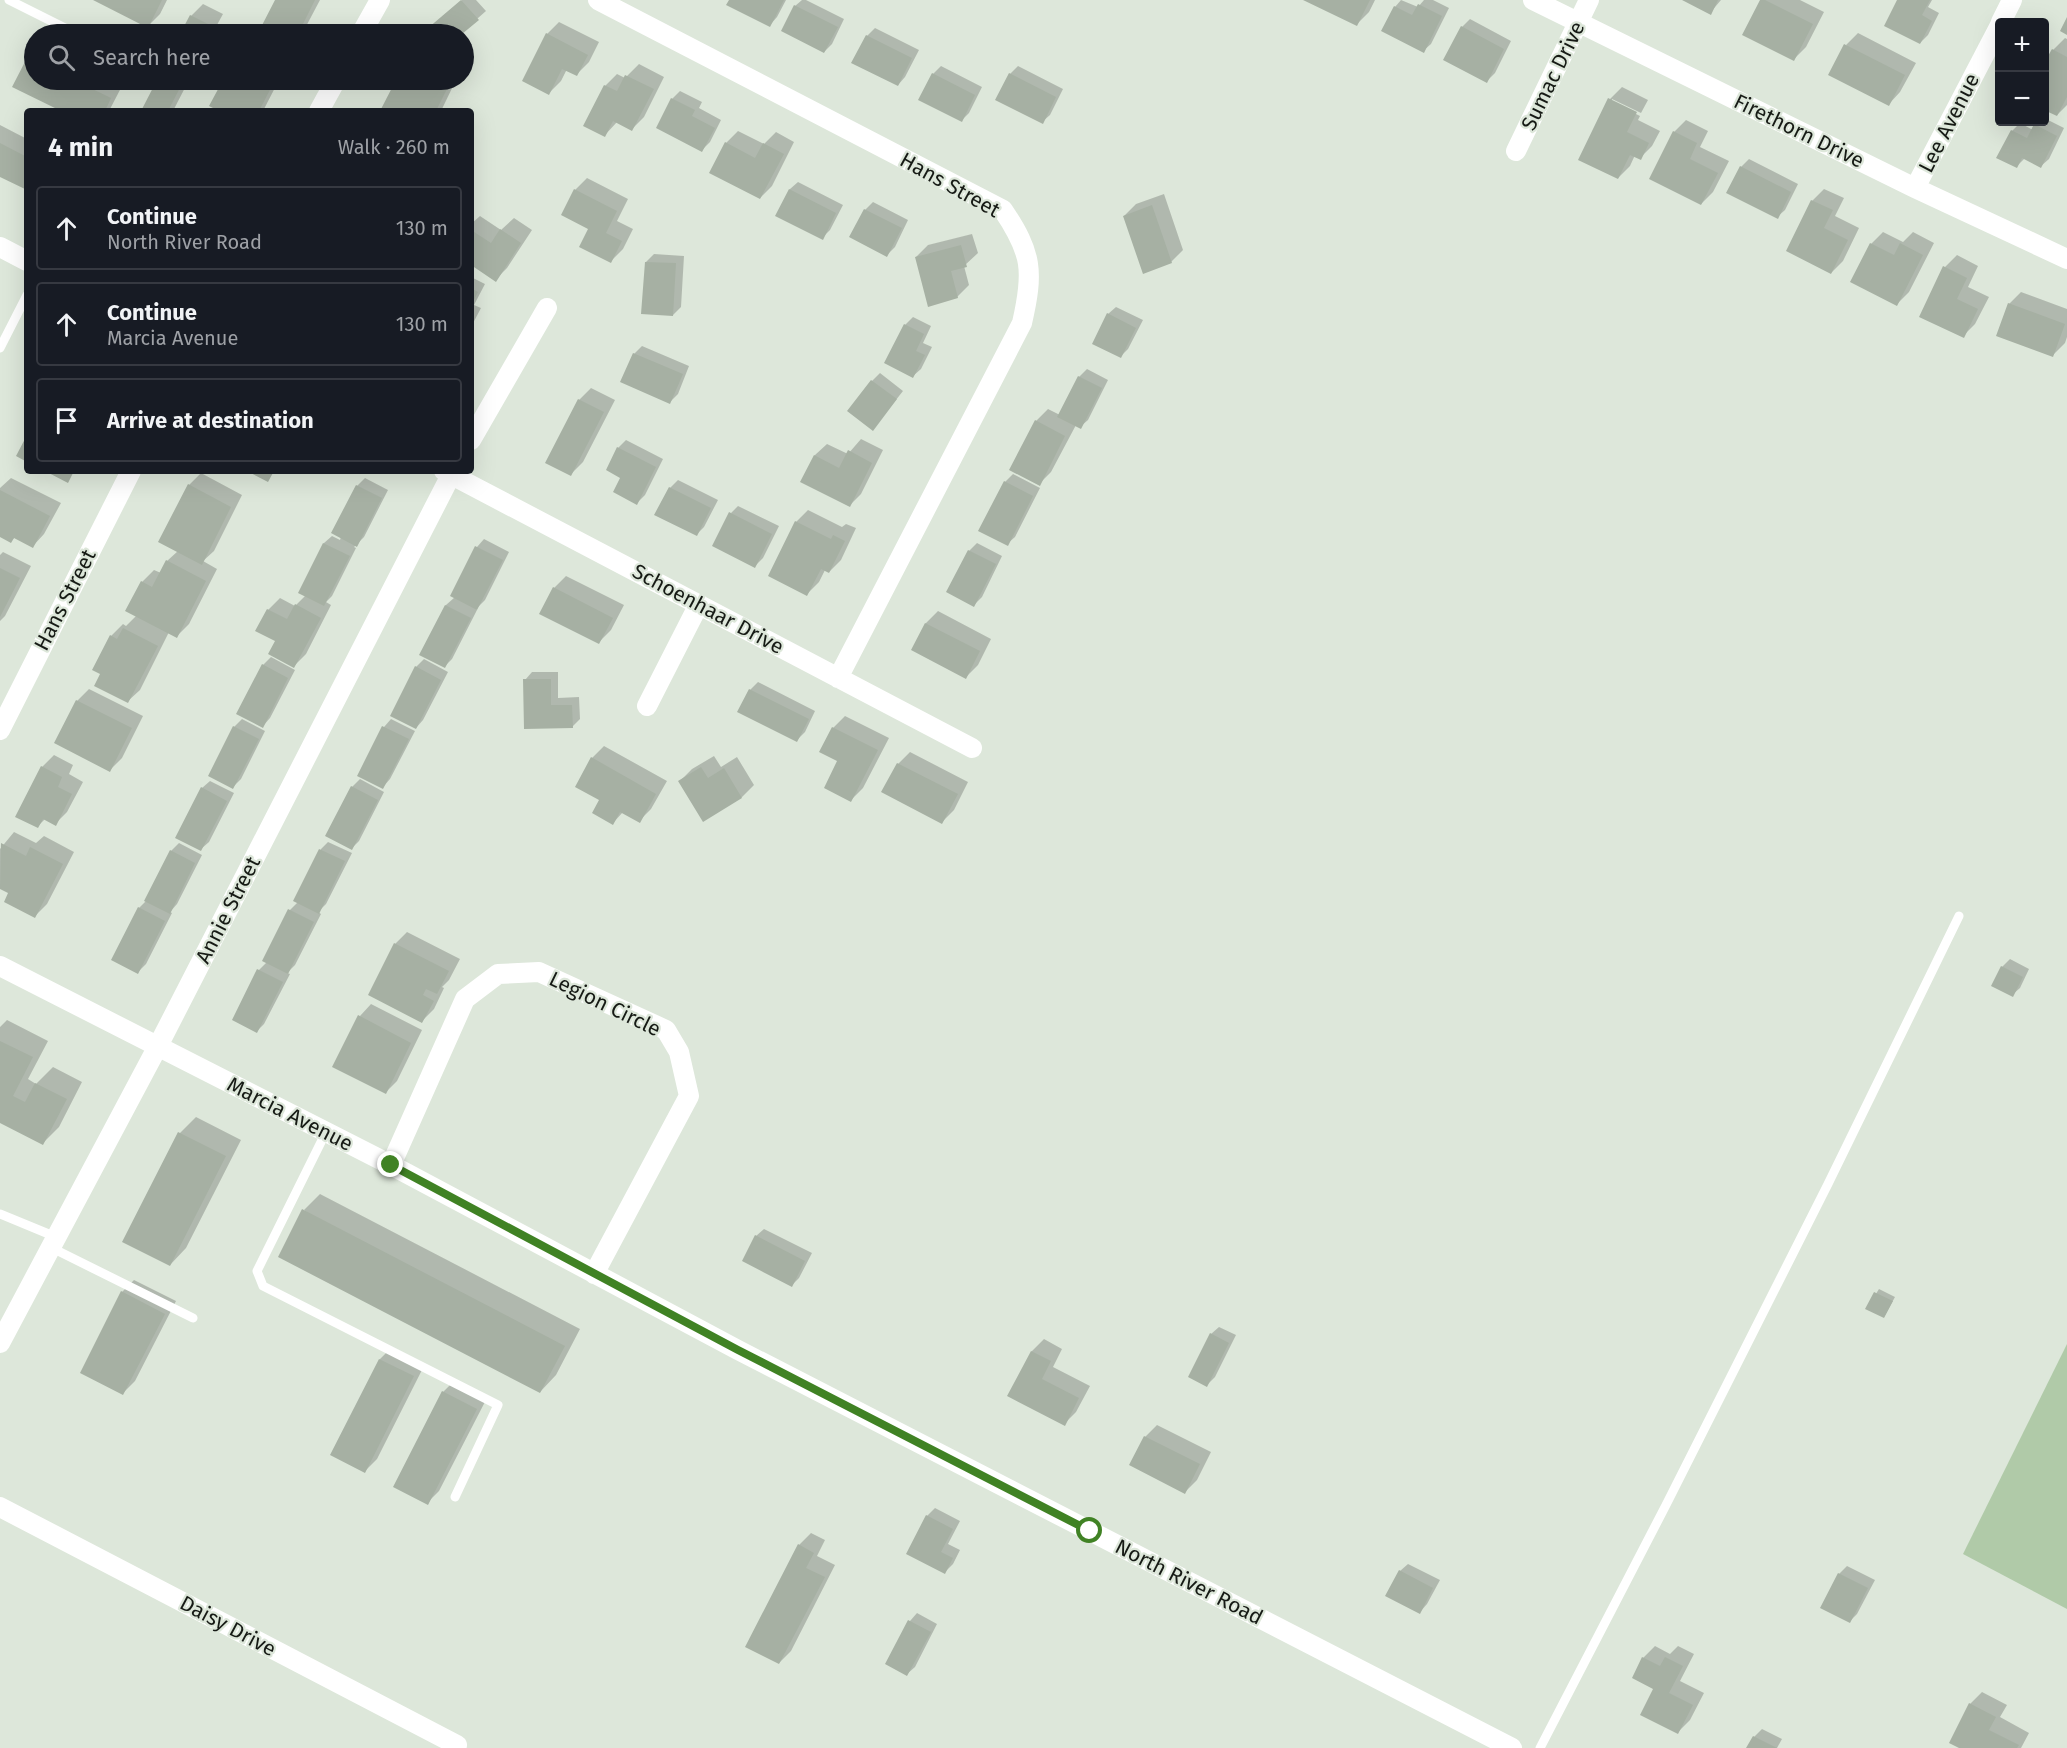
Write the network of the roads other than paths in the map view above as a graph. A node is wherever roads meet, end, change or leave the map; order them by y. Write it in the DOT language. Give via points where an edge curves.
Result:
graph roads {
  1 [pos="9,0"];
  2 [pos="380,0"];
  3 [pos="598,0"];
  4 [pos="1533,0"];
  5 [pos="1589,0"];
  6 [pos="2012,0"];
  7 [pos="2003,18"];
  8 [pos="1578,22"];
  9 [pos="57,24"];
  10 [pos="366,24"];
  11 [pos="1995,34"];
  12 [pos="331,90"];
  13 [pos="322,108"];
  14 [pos="1516,151"];
  15 [pos="1915,188"];
  16 [pos="0,247"];
  17 [pos="24,259"];
  18 [pos="2067,259"];
  19 [pos="24,301"];
  20 [pos="546,308"];
  21 [pos="0,348"];
  22 [pos="474,435"];
  23 [pos="128,474"];
  24 [pos="449,474"];
  25 [pos="454,474"];
  26 [pos="699,604"];
  27 [pos="838,678"];
  28 [pos="647,706"];
  29 [pos="0,730"];
  30 [pos="972,748"];
  31 [pos="1959,916"];
  32 [pos="0,966"];
  33 [pos="158,1046"];
  34 [pos="326,1132"];
  35 [pos="391,1165"];
  36 [pos="0,1214"];
  37 [pos="53,1242"];
  38 [pos="594,1274"];
  39 [pos="193,1318"];
  40 [pos="0,1343"];
  41 [pos="738,1350"];
  42 [pos="455,1497"];
  43 [pos="0,1508"];
  44 [pos="457,1745"];
  45 [pos="1512,1748"];
  46 [pos="1540,1748"];
  1 -- 9 [label="lane"];
  2 -- 10 [label="street"];
  3 -- 27 [label="street, Hans Street" via="1002,210 1020,236 1030,269 1022,322"];
  4 -- 8 [label="street, Firethorn Drive"];
  5 -- 8 [label="street, Sumac Drive"];
  6 -- 7 [label="street, Lee Avenue"];
  8 -- 14 [label="street, Sumac Drive"];
  8 -- 15 [label="street, Firethorn Drive"];
  11 -- 15 [label="street, Lee Avenue"];
  12 -- 13 [label="street"];
  15 -- 18 [label="street, Firethorn Drive"];
  16 -- 17 [label="street"];
  19 -- 21 [label="lane"];
  20 -- 22 [label="street"];
  23 -- 29 [label="street, Hans Street"];
  24 -- 33 [label="street, Annie Street"];
  25 -- 26 [label="street, Schoenhaar Drive"];
  26 -- 27 [label="street, Schoenhaar Drive"];
  26 -- 28 [label="street"];
  27 -- 30 [label="street, Schoenhaar Drive"];
  31 -- 46 [label="lane" via="1828,1184"];
  32 -- 33 [label="street, Marcia Avenue"];
  33 -- 34 [label="street, Marcia Avenue"];
  33 -- 37 [label="street, Annie Street"];
  34 -- 35 [label="street, Marcia Avenue"];
  34 -- 42 [label="lane" via="257,1270 263,1286 498,1405"];
  35 -- 38 [label="street, Marcia Avenue"];
  35 -- 38 [label="street, Legion Circle" via="465,999 498,974 539,972 666,1030 679,1052 689,1096"];
  36 -- 37 [label="lane"];
  37 -- 39 [label="lane"];
  37 -- 40 [label="street, Annie Street"];
  38 -- 41 [label="street, Marcia Avenue"];
  41 -- 45 [label="street, North River Road"];
  43 -- 44 [label="street, Daisy Drive"];
}
